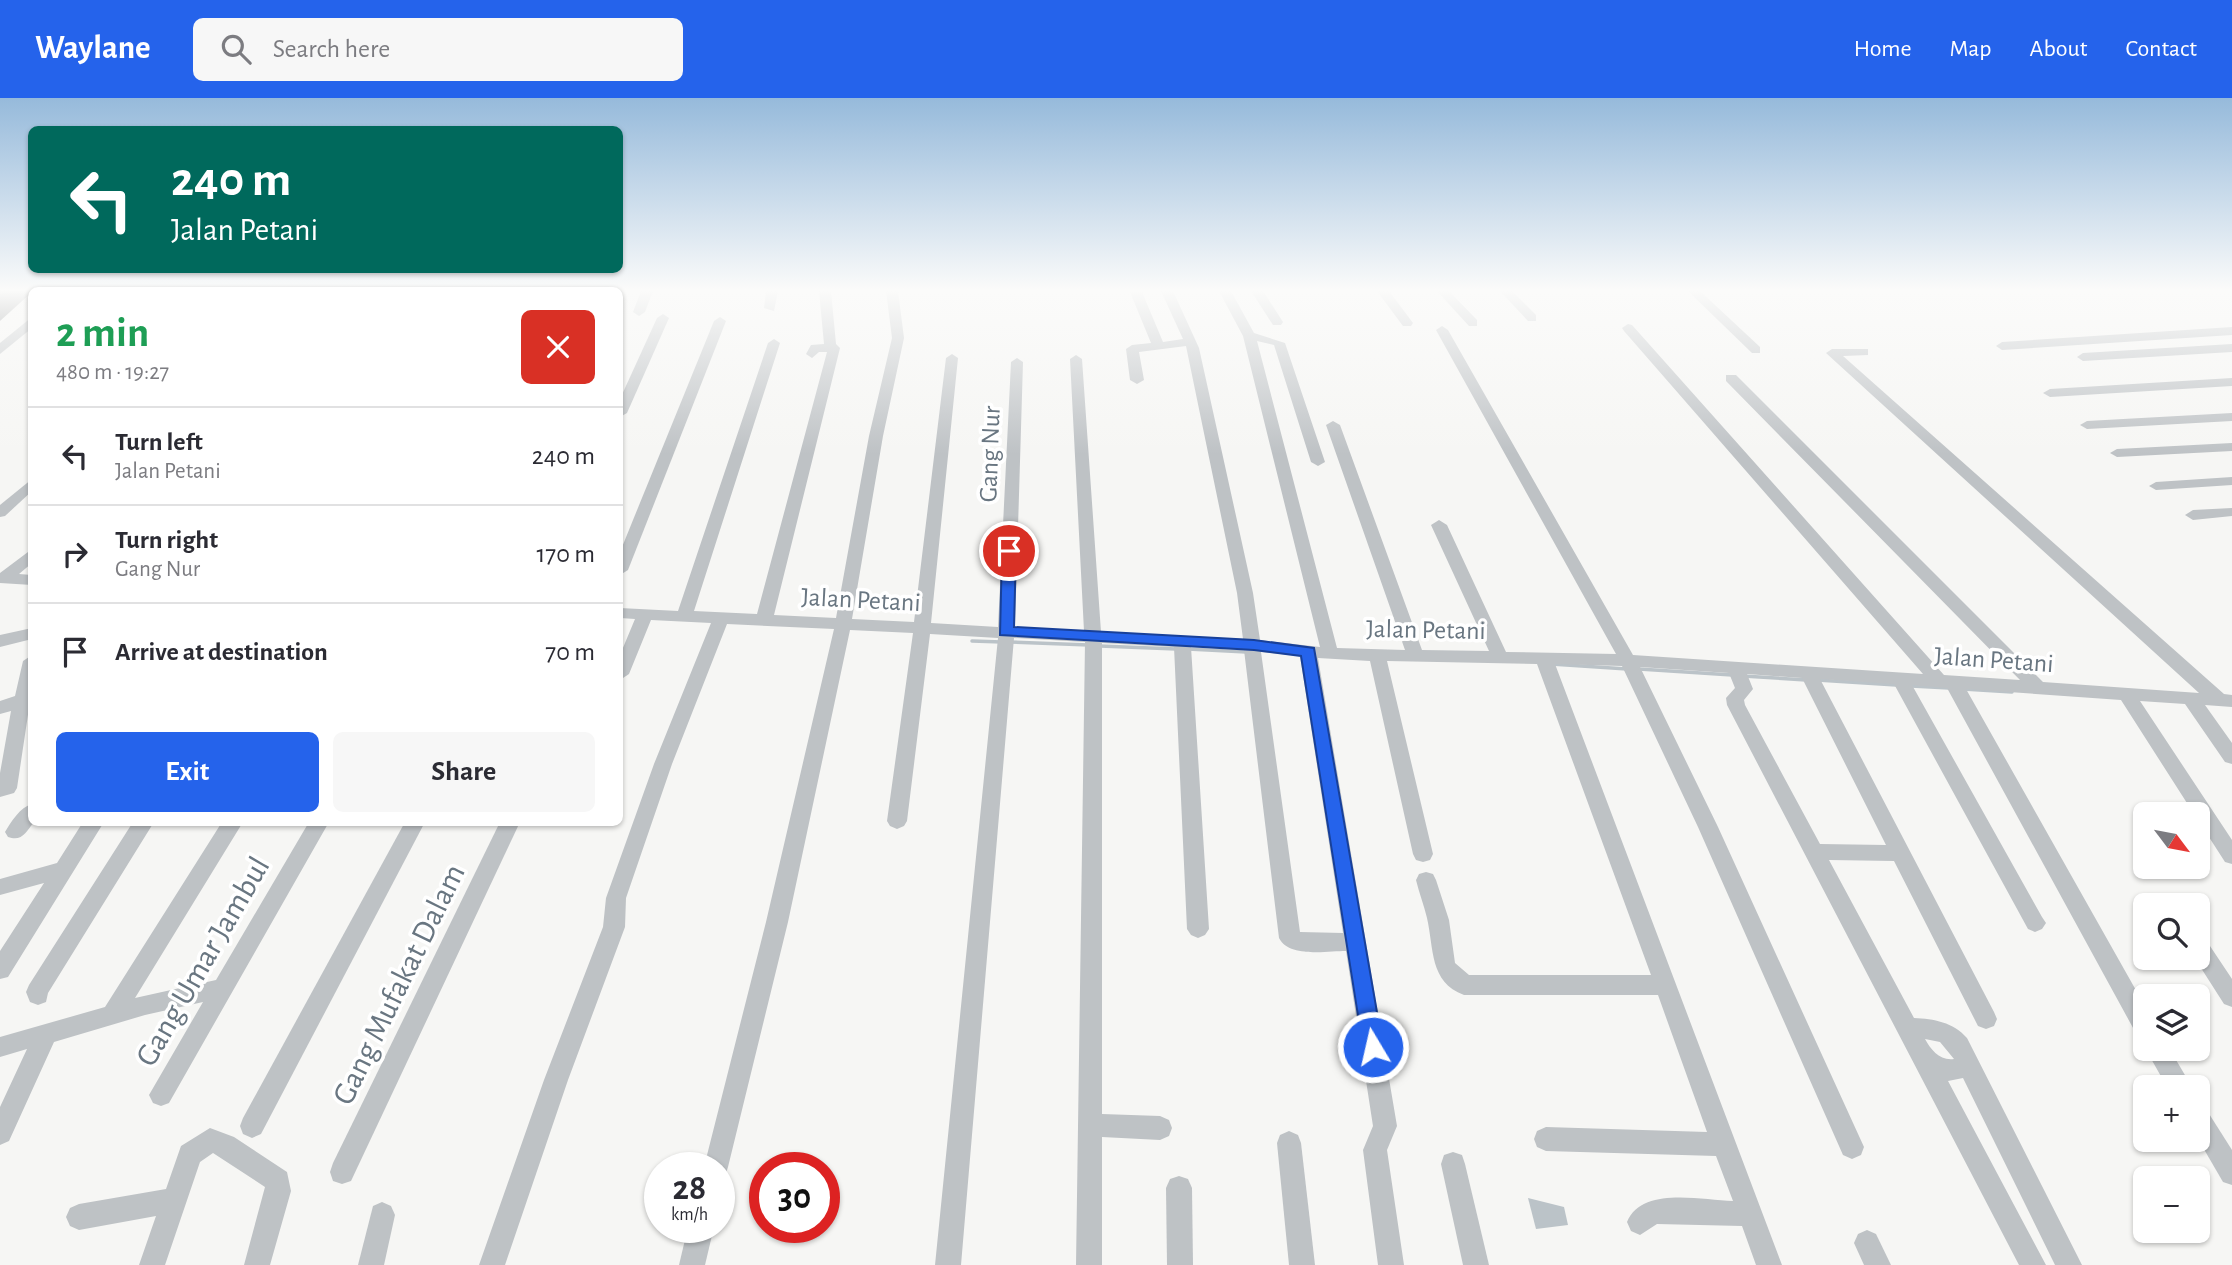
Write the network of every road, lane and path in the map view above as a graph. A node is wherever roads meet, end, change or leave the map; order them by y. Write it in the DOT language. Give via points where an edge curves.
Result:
graph roads {
  1 [pos="651,345"];
  2 [pos="710,345"];
  3 [pos="773,345"];
  4 [pos="830,345"];
  5 [pos="896,345"];
  6 [pos="1163,345"];
  7 [pos="1192,345"];
  8 [pos="1251,345"];
  9 [pos="1280,345"];
  10 [pos="1451,345"];
  11 [pos="1644,345"];
  12 [pos="1751,345"];
  13 [pos="2010,345"];
  14 [pos="1159,346"];
  15 [pos="2002,346"];
  16 [pos="2232,348"];
  17 [pos="1756,350"];
  18 [pos="1864,352"];
  19 [pos="812,355"];
  20 [pos="835,356"];
  21 [pos="2082,356"];
  22 [pos="952,358"];
  23 [pos="1076,359"];
  24 [pos="1017,362"];
  25 [pos="1731,378"];
  26 [pos="1137,380"];
  27 [pos="2232,382"];
  28 [pos="2050,393"];
  29 [pos="623,406"];
  30 [pos="2232,417"];
  31 [pos="1333,425"];
  32 [pos="2087,425"];
  33 [pos="2232,446"];
  34 [pos="2117,453"];
  35 [pos="1318,463"];
  36 [pos="2232,481"];
  37 [pos="2156,486"];
  38 [pos="28,488"];
  39 [pos="2232,512"];
  40 [pos="0,513"];
  41 [pos="2193,515"];
  42 [pos="1439,525"];
  43 [pos="28,557"];
  44 [pos="623,563"];
  45 [pos="2,578"];
  46 [pos="28,580"];
  47 [pos="623,613"];
  48 [pos="645,615"];
  49 [pos="684,617"];
  50 [pos="721,619"];
  51 [pos="764,621"];
  52 [pos="843,625"];
  53 [pos="922,628"];
  54 [pos="28,634"];
  55 [pos="0,640"];
  56 [pos="1005,640"];
  57 [pos="1094,645"];
  58 [pos="1254,645"];
  59 [pos="1183,648"];
  60 [pos="1377,654"];
  61 [pos="1316,655"];
  62 [pos="1415,655"];
  63 [pos="1500,657"];
  64 [pos="1545,665"];
  65 [pos="1631,666"];
  66 [pos="623,667"];
  67 [pos="1739,677"];
  68 [pos="1813,681"];
  69 [pos="28,683"];
  70 [pos="1903,685"];
  71 [pos="1951,686"];
  72 [pos="2038,688"];
  73 [pos="2128,698"];
  74 [pos="25,701"];
  75 [pos="2226,701"];
  76 [pos="2193,702"];
  77 [pos="0,708"];
  78 [pos="2232,757"];
  79 [pos="4,789"];
  80 [pos="28,816"];
  81 [pos="897,821"];
  82 [pos="91,826"];
  83 [pos="141,826"];
  84 [pos="230,826"];
  85 [pos="317,826"];
  86 [pos="413,826"];
  87 [pos="508,826"];
  88 [pos="15,832"];
  89 [pos="1814,852"];
  90 [pos="1902,853"];
  91 [pos="1423,854"];
  92 [pos="2232,856"];
  93 [pos="62,870"];
  94 [pos="1426,880"];
  95 [pos="0,887"];
  96 [pos="2035,923"];
  97 [pos="1198,929"];
  98 [pos="1357,942"];
  99 [pos="2210,964"];
  100 [pos="0,971"];
  101 [pos="1665,985"];
  102 [pos="223,988"];
  103 [pos="38,995"];
  104 [pos="2232,997"];
  105 [pos="2133,1007"];
  106 [pos="112,1015"];
  107 [pos="1986,1019"];
  108 [pos="1907,1028"];
  109 [pos="46,1034"];
  110 [pos="0,1048"];
  111 [pos="1924,1060"];
  112 [pos="1966,1062"];
  113 [pos="161,1095"];
  114 [pos="1090,1125"];
  115 [pos="253,1126"];
  116 [pos="1160,1128"];
  117 [pos="0,1133"];
  118 [pos="2210,1137"];
  119 [pos="1546,1139"];
  120 [pos="1289,1143"];
  121 [pos="1724,1144"];
  122 [pos="1852,1147"];
  123 [pos="720,1152"];
  124 [pos="1453,1164"];
  125 [pos="342,1172"];
  126 [pos="2232,1174"];
  127 [pos="1179,1188"];
  128 [pos="174,1200"];
  129 [pos="1751,1214"];
  130 [pos="382,1215"];
  131 [pos="79,1217"];
  132 [pos="1640,1222"];
  133 [pos="697,1243"];
  134 [pos="152,1265"];
  135 [pos="257,1265"];
  136 [pos="370,1265"];
  137 [pos="492,1265"];
  138 [pos="692,1265"];
  139 [pos="948,1265"];
  140 [pos="1089,1265"];
  141 [pos="1180,1265"];
  142 [pos="1301,1265"];
  143 [pos="1391,1265"];
  144 [pos="1476,1265"];
  145 [pos="1769,1265"];
  146 [pos="2033,1265"];
  147 [pos="2069,1265"];
  1 -- 29 [label="street"];
  2 -- 44 [label="street"];
  3 -- 49 [label="street"];
  4 -- 20 [label="street"];
  5 -- 52 [label="street"];
  6 -- 14 [label="street"];
  7 -- 58 [label="street"];
  8 -- 61 [label="street"];
  9 -- 35 [label="street"];
  10 -- 65 [label="street"];
  11 -- 71 [label="street"];
  12 -- 17 [label="street"];
  13 -- 15 [label="street"];
  14 -- 26 [label="street" via="1132,349"];
  16 -- 21 [label="street"];
  18 -- 75 [label="street" via="1832,353"];
  19 -- 20 [label="street" via="815,348"];
  20 -- 51 [label="street"];
  22 -- 53 [label="street"];
  23 -- 57 [label="street"];
  24 -- 56 [label="street, Gang Nur"];
  25 -- 72 [label="street"];
  27 -- 28 [label="street"];
  30 -- 32 [label="street"];
  31 -- 62 [label="street"];
  33 -- 34 [label="street"];
  36 -- 37 [label="street"];
  38 -- 40 [label="street"];
  39 -- 41 [label="street"];
  42 -- 63 [label="street"];
  43 -- 45 [label="street"];
  45 -- 46 [label="street"];
  47 -- 48 [label="street, Jalan Petani"];
  48 -- 49 [label="street, Jalan Petani"];
  48 -- 66 [label="street"];
  49 -- 50 [label="street, Jalan Petani"];
  50 -- 51 [label="street, Jalan Petani"];
  50 -- 137 [label="street" via="663,764 616,898 614,927"];
  51 -- 52 [label="street, Jalan Petani"];
  52 -- 53 [label="street, Jalan Petani"];
  52 -- 123 [label="street"];
  53 -- 56 [label="street, Jalan Petani"];
  53 -- 81 [label="street"];
  54 -- 55 [label="street"];
  56 -- 57 [label="street, Jalan Petani"];
  56 -- 139 [label="street, Gang Nur"];
  57 -- 59 [label="street, Jalan Petani"];
  57 -- 114 [label="street"];
  58 -- 59 [label="street, Jalan Petani"];
  58 -- 61 [label="street, Jalan Petani"];
  58 -- 98 [label="street" via="1290,938"];
  59 -- 97 [label="street"];
  60 -- 61 [label="street, Jalan Petani"];
  60 -- 62 [label="street, Jalan Petani"];
  60 -- 91 [label="street"];
  61 -- 98 [label="street"];
  62 -- 63 [label="street, Jalan Petani"];
  63 -- 64 [label="street, Jalan Petani"];
  64 -- 65 [label="street, Jalan Petani"];
  64 -- 101 [label="street"];
  65 -- 67 [label="street, Jalan Petani"];
  65 -- 122 [label="street"];
  67 -- 68 [label="street, Jalan Petani"];
  67 -- 89 [label="street" via="1736,705"];
  68 -- 70 [label="street, Jalan Petani"];
  68 -- 90 [label="street"];
  69 -- 74 [label="street"];
  70 -- 71 [label="street, Jalan Petani"];
  70 -- 96 [label="street"];
  71 -- 72 [label="street, Jalan Petani"];
  71 -- 105 [label="street"];
  72 -- 73 [label="street, Jalan Petani"];
  73 -- 76 [label="street, Jalan Petani"];
  73 -- 92 [label="street"];
  74 -- 77 [label="street"];
  74 -- 79 [label="street"];
  75 -- 76 [label="street, Jalan Petani"];
  76 -- 78 [label="street"];
  80 -- 88 [label="street"];
  82 -- 93 [label="street"];
  83 -- 103 [label="street"];
  84 -- 106 [label="street"];
  85 -- 102 [label="street, Gang Umar Jambul"];
  86 -- 115 [label="street"];
  87 -- 125 [label="street, Gang Mufakat Dalam"];
  89 -- 90 [label="street"];
  89 -- 108 [label="street"];
  90 -- 107 [label="street"];
  93 -- 95 [label="street"];
  93 -- 100 [label="street"];
  94 -- 101 [label="street" via="1446,967 1464,985"];
  98 -- 143 [label="street" via="1385,1126 1375,1150"];
  99 -- 104 [label="street"];
  101 -- 121 [label="street"];
  102 -- 106 [label="street"];
  102 -- 113 [label="street, Gang Umar Jambul"];
  106 -- 109 [label="street"];
  108 -- 111 [label="street"];
  108 -- 112 [label="street" via="1947,1033"];
  109 -- 110 [label="street"];
  109 -- 117 [label="street"];
  111 -- 112 [label="street" via="1950,1071"];
  111 -- 146 [label="street"];
  112 -- 147 [label="street"];
  114 -- 116 [label="street"];
  114 -- 140 [label="street"];
  118 -- 126 [label="street"];
  119 -- 121 [label="street"];
  120 -- 142 [label="street"];
  121 -- 129 [label="street"];
  124 -- 144 [label="street"];
  127 -- 141 [label="street"];
  128 -- 131 [label="street"];
  128 -- 134 [label="street"];
  128 -- 135 [label="street" via="190,1154 210,1140 278,1181"];
  129 -- 132 [label="street" via="1653,1210"];
  129 -- 145 [label="street"];
  130 -- 136 [label="street"];
  133 -- 138 [label="street"];
}
